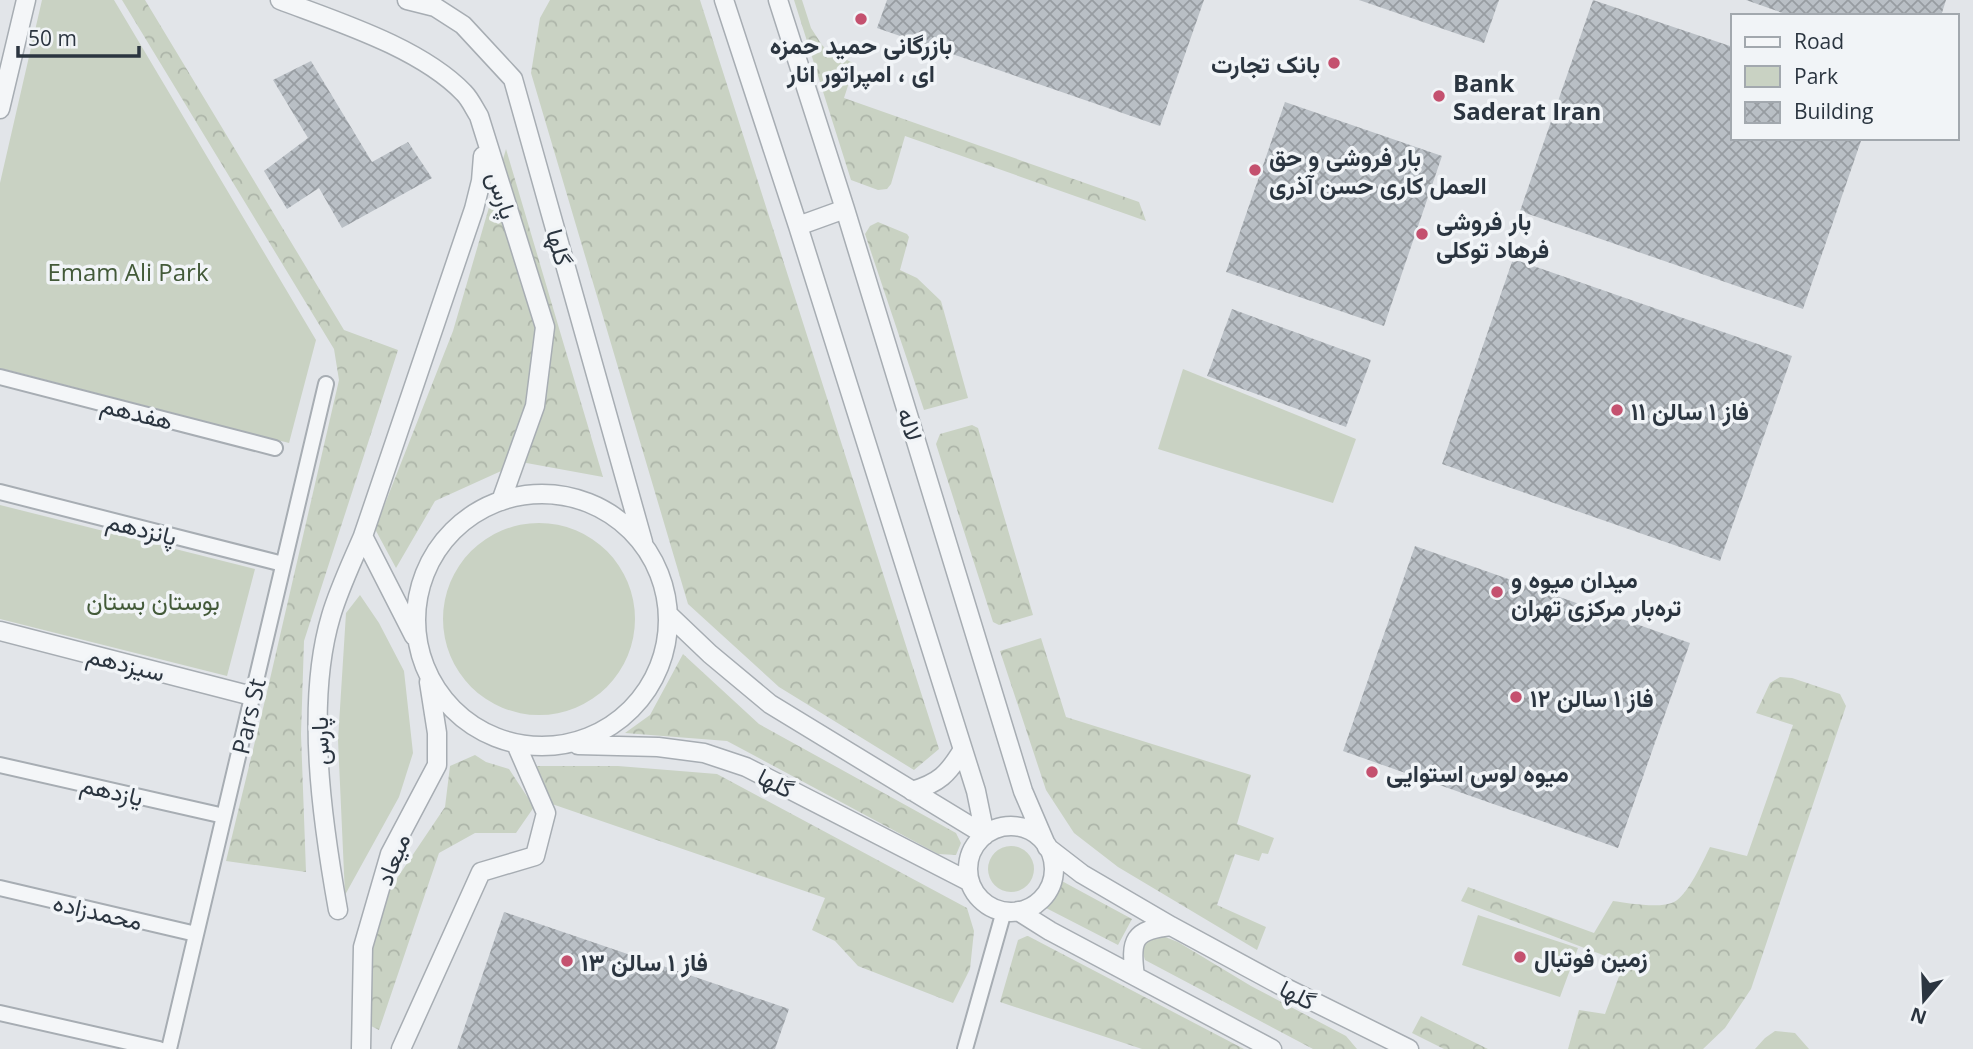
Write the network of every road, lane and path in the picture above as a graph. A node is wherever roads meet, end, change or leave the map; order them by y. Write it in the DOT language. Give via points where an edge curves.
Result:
graph roads {
  1 [pos="24,0"];
  2 [pos="280,0"];
  3 [pos="407,0"];
  4 [pos="724,0"];
  5 [pos="778,0"];
  6 [pos="0,109"];
  7 [pos="483,156"];
  8 [pos="845,209"];
  9 [pos="798,226"];
  10 [pos="0,377"];
  11 [pos="326,384"];
  12 [pos="275,448"];
  13 [pos="0,492"];
  14 [pos="501,501"];
  15 [pos="363,536"];
  16 [pos="643,545"];
  17 [pos="283,564"];
  18 [pos="668,614"];
  19 [pos="0,631"];
  20 [pos="416,641"];
  21 [pos="428,675"];
  22 [pos="252,696"];
  23 [pos="516,744"];
  24 [pos="564,744"];
  25 [pos="962,751"];
  26 [pos="0,765"];
  27 [pos="912,790"];
  28 [pos="224,816"];
  29 [pos="985,835"];
  30 [pos="1047,846"];
  31 [pos="970,882"];
  32 [pos="0,888"];
  33 [pos="338,910"];
  34 [pos="1011,911"];
  35 [pos="1171,926"];
  36 [pos="196,934"];
  37 [pos="1135,975"];
  38 [pos="0,1013"];
  39 [pos="159,1049"];
  40 [pos="169,1049"];
  41 [pos="360,1049"];
  42 [pos="401,1049"];
  43 [pos="965,1049"];
  44 [pos="1272,1049"];
  45 [pos="1409,1049"];
  1 -- 6 [label="street"];
  2 -- 14 [label="street, پارس" via="414,55 466,94 479,116 545,327 535,406"];
  3 -- 16 [label="street, گلها" via="435,7 463,25 513,79"];
  4 -- 9 [label="street, لاله"];
  5 -- 8 [label="street, لاله"];
  7 -- 15 [label="street, پارس" via="474,209"];
  8 -- 9 [label="street"];
  8 -- 30 [label="street, لاله" via="1023,791"];
  9 -- 25 [label="street, لاله"];
  10 -- 12 [label="street, هفدهم"];
  11 -- 17 [label="street, Pars St"];
  13 -- 17 [label="street, پانزدهم"];
  14 -- 16 [label="street" via="524,495 558,495 591,504 620,521"];
  14 -- 20 [label="street" via="463,521 439,545 423,575 415,607"];
  15 -- 20 [label="street"];
  15 -- 33 [label="street, پارس" via="331,615 318,700 321,787"];
  16 -- 18 [label="street" via="665,590"];
  17 -- 22 [label="street, Pars St"];
  18 -- 24 [label="street" via="666,645 656,674 640,699 619,720 593,736"];
  18 -- 27 [label="street" via="770,704"];
  19 -- 22 [label="street, سیزدهم"];
  20 -- 21 [label="street"];
  21 -- 23 [label="street" via="444,701 467,722"];
  21 -- 41 [label="street, میعاد" via="437,765 390,854 363,947"];
  22 -- 28 [label="street, Pars St"];
  23 -- 24 [label="street"];
  23 -- 42 [label="street" via="546,813 535,856 481,872"];
  24 -- 31 [label="street, گلها" via="658,747 704,753 746,767"];
  25 -- 27 [label="street" via="941,778"];
  25 -- 29 [label="street, لاله"];
  26 -- 28 [label="street, یازدهم"];
  27 -- 29 [label="street"];
  28 -- 36 [label="street, Pars St"];
  29 -- 30 [label="street" via="1012,826 1026,829"];
  29 -- 31 [label="street" via="970,856"];
  30 -- 34 [label="street" via="1053,859 1050,887 1031,907"];
  30 -- 35 [label="street, گلها" via="1082,874"];
  31 -- 34 [label="street" via="983,902"];
  32 -- 36 [label="street, محمدزاده"];
  34 -- 37 [label="street"];
  34 -- 43 [label="street"];
  35 -- 37 [label="street" via="1139,936 1132,954"];
  35 -- 45 [label="street, گلها"];
  36 -- 40 [label="street, Pars St"];
  37 -- 44 [label="street"];
  38 -- 39 [label="street"];
}
